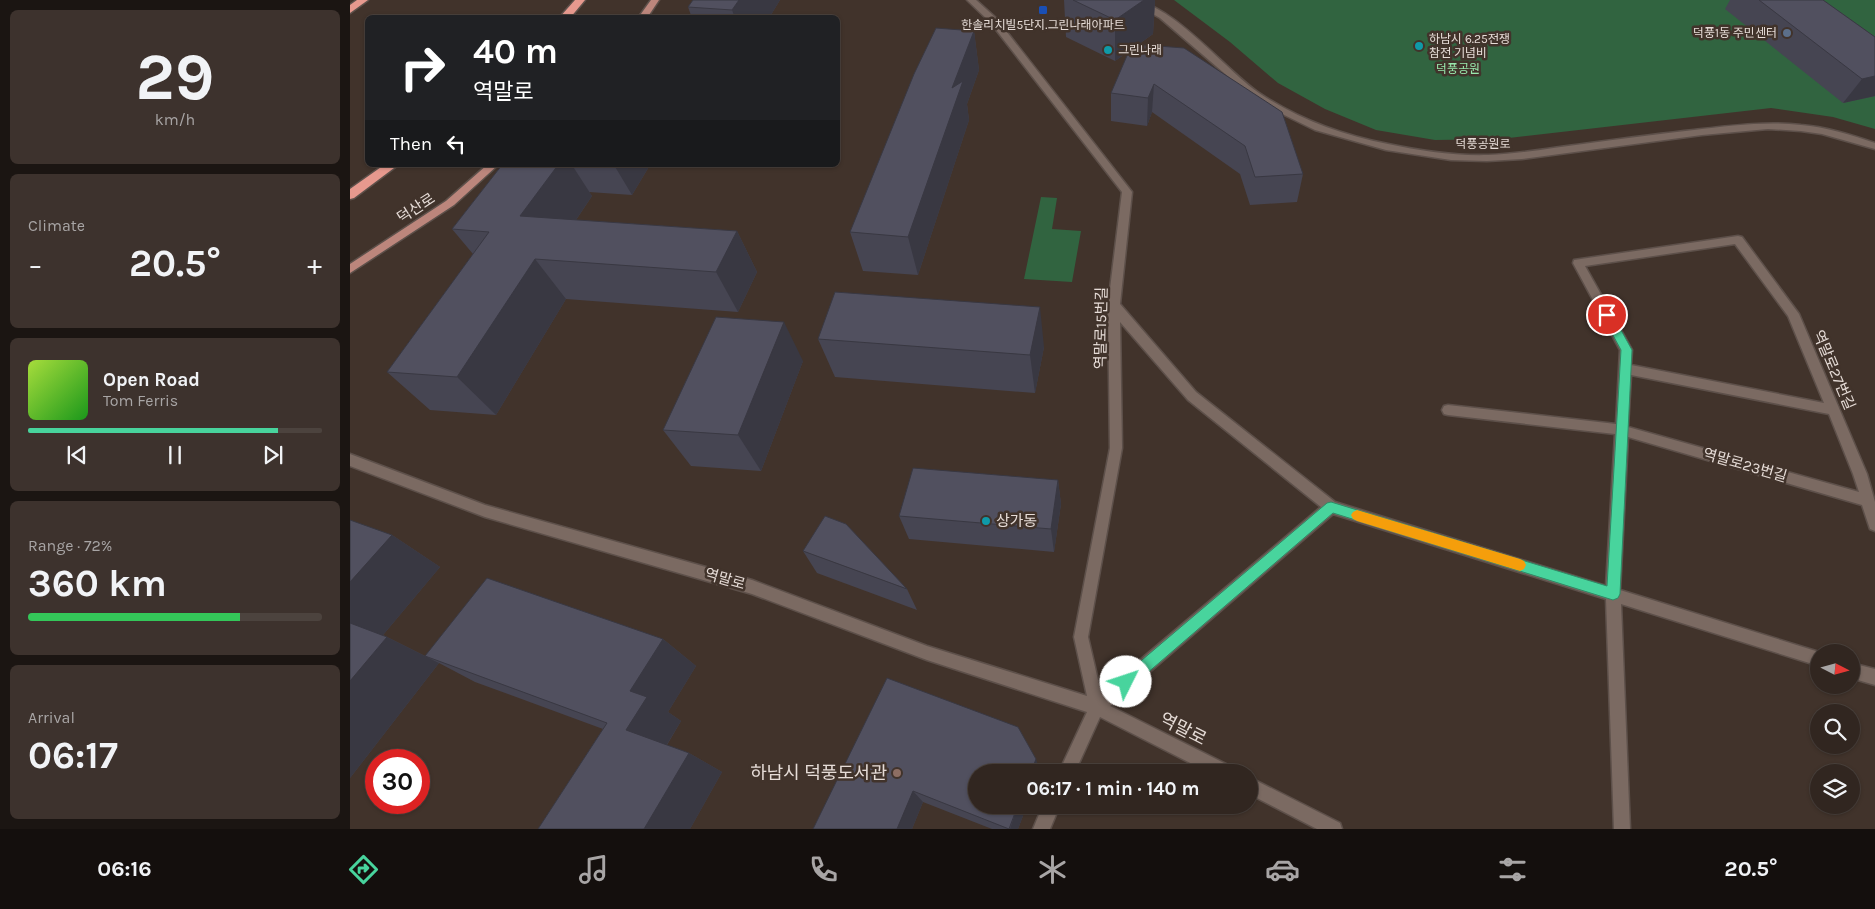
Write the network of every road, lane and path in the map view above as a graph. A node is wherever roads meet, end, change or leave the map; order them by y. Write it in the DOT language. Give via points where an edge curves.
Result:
graph roads {
  1 [pos="363,0"];
  2 [pos="580,0"];
  3 [pos="655,0"];
  4 [pos="989,0"];
  5 [pos="1132,0"];
  6 [pos="973,2"];
  7 [pos="350,10"];
  8 [pos="567,15"];
  9 [pos="644,15"];
  10 [pos="1875,146"];
  11 [pos="389,167"];
  12 [pos="491,167"];
  13 [pos="350,195"];
  14 [pos="350,269"];
  15 [pos="1114,305"];
  16 [pos="1625,369"];
  17 [pos="1448,410"];
  18 [pos="1833,410"];
  19 [pos="1622,430"];
  20 [pos="350,460"];
  21 [pos="1868,501"];
  22 [pos="1331,507"];
  23 [pos="1875,525"];
  24 [pos="1613,594"];
  25 [pos="1810,656"];
  26 [pos="1860,673"];
  27 [pos="1875,677"];
  28 [pos="1097,707"];
  29 [pos="1071,764"];
  30 [pos="1208,764"];
  31 [pos="1258,790"];
  32 [pos="1048,814"];
  33 [pos="1041,829"];
  34 [pos="1334,829"];
  35 [pos="1622,829"];
  1 -- 7 [label="highway"];
  2 -- 8 [label="highway"];
  3 -- 9 [label="main road"];
  4 -- 6 [label="street"];
  5 -- 10 [label="street, 덕풍공원로" via="1142,3 1167,21 1255,94 1310,126 1368,145 1436,156 1503,159 1755,126 1810,130"];
  6 -- 15 [label="street, 역말로15번길" via="993,20 1127,192"];
  11 -- 13 [label="highway"];
  12 -- 14 [label="main road, 덕산로" via="450,203"];
  15 -- 22 [label="street" via="1192,396"];
  15 -- 28 [label="street, 역말로15번길" via="1116,448 1081,637"];
  16 -- 18 [label="street"];
  16 -- 18 [label="street, 역말로27번길" via="1626,350 1578,263 1738,240 1793,314"];
  16 -- 19 [label="street"];
  17 -- 19 [label="street, 역말로23번길"];
  18 -- 21 [label="street, 역말로27번길"];
  19 -- 21 [label="street, 역말로23번길"];
  19 -- 24 [label="street"];
  20 -- 28 [label="street, 역말로" via="485,511 752,587 927,653"];
  21 -- 23 [label="street, 역말로27번길"];
  22 -- 24 [label="street"];
  22 -- 28 [label="street"];
  24 -- 25 [label="street"];
  24 -- 35 [label="street"];
  26 -- 27 [label="street"];
  28 -- 29 [label="street"];
  28 -- 30 [label="street, 역말로"];
  31 -- 34 [label="street"];
  32 -- 33 [label="street"];
}
